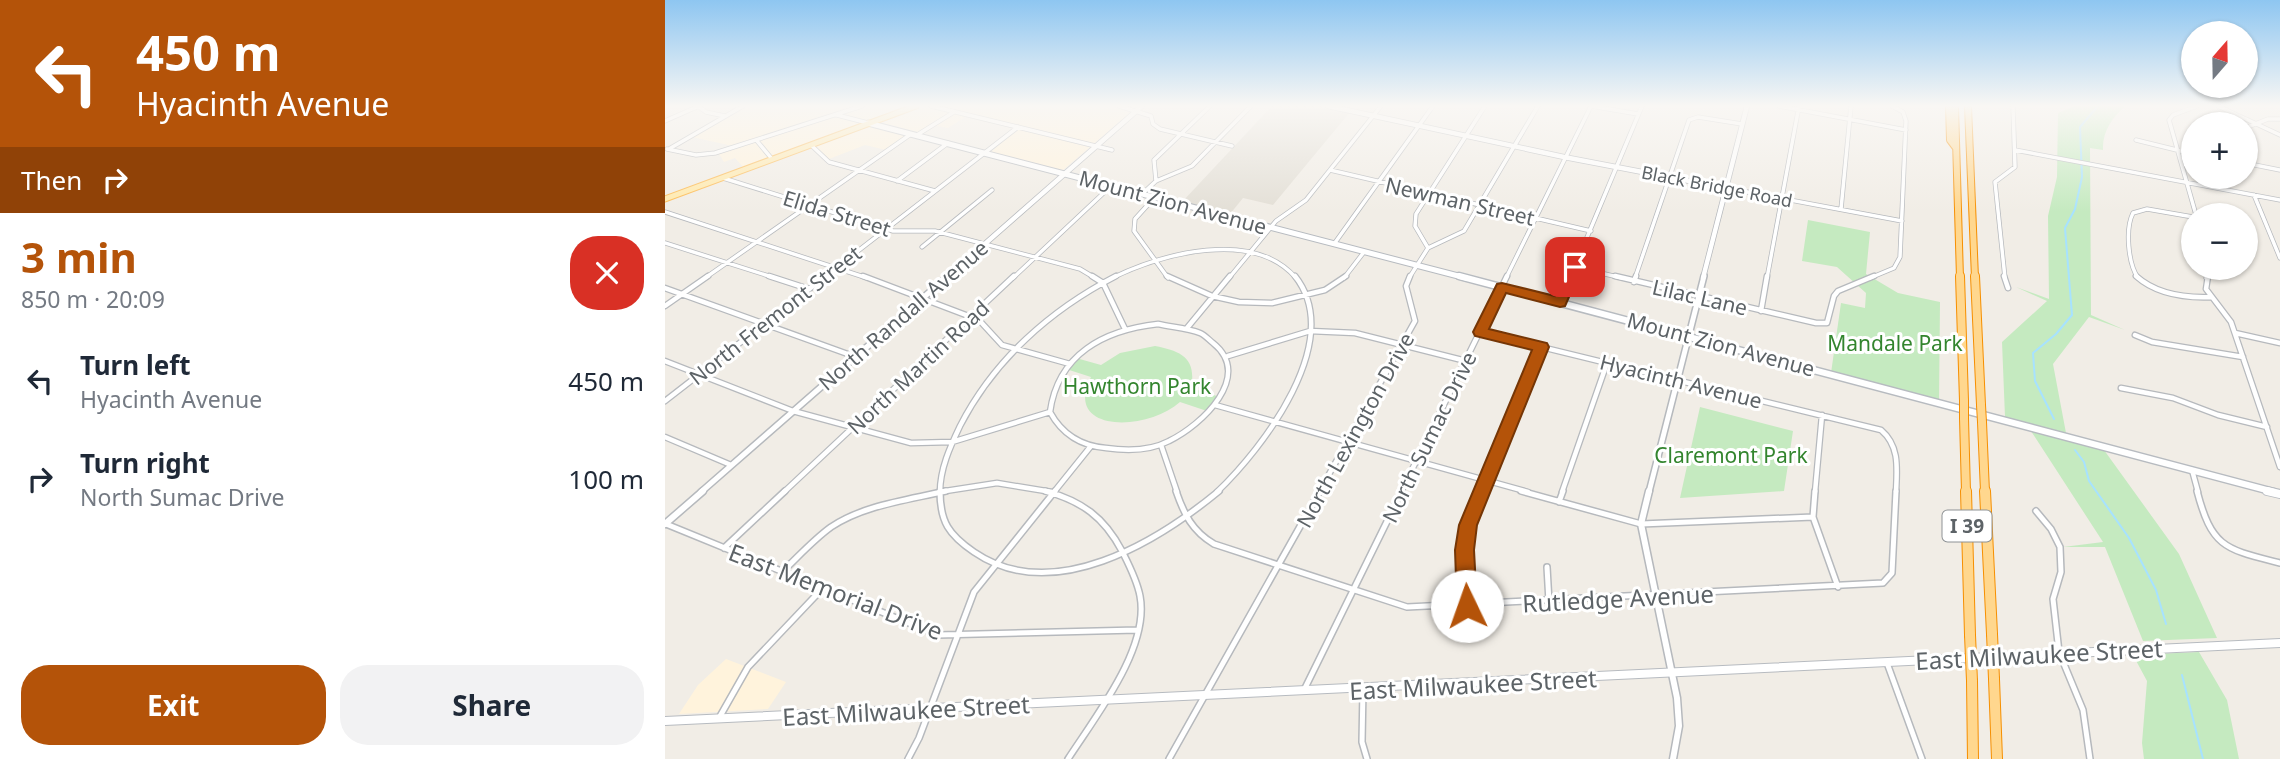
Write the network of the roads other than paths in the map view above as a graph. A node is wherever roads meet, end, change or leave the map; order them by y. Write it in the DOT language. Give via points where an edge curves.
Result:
graph roads {
  1 [pos="755,141"];
  2 [pos="757,141"];
  3 [pos="820,141"];
  4 [pos="904,141"];
  5 [pos="938,141"];
  6 [pos="1000,141"];
  7 [pos="1077,141"];
  8 [pos="1100,141"];
  9 [pos="1173,141"];
  10 [pos="1352,141"];
  11 [pos="1407,141"];
  12 [pos="1462,141"];
  13 [pos="1492,141"];
  14 [pos="1517,141"];
  15 [pos="1572,141"];
  16 [pos="1627,141"];
  17 [pos="1681,141"];
  18 [pos="1737,141"];
  19 [pos="1792,141"];
  20 [pos="1848,141"];
  21 [pos="1905,141"];
  22 [pos="1951,141"];
  23 [pos="1956,141"];
  24 [pos="1970,141"];
  25 [pos="2015,141"];
  26 [pos="2138,141"];
  27 [pos="2174,141"];
  28 [pos="1215,142"];
  29 [pos="948,144"];
  30 [pos="810,145"];
  31 [pos="1095,146"];
  32 [pos="1232,146"];
  33 [pos="1514,146"];
  34 [pos="1956,148"];
  35 [pos="666,150"];
  36 [pos="1112,150"];
  37 [pos="2015,150"];
  38 [pos="2176,151"];
  39 [pos="2181,152"];
  40 [pos="985,153"];
  41 [pos="1564,157"];
  42 [pos="772,160"];
  43 [pos="2258,166"];
  44 [pos="1616,167"];
  45 [pos="2181,168"];
  46 [pos="1330,170"];
  47 [pos="2280,170"];
  48 [pos="859,171"];
  49 [pos="1065,174"];
  50 [pos="1669,177"];
  51 [pos="723,178"];
  52 [pos="897,181"];
  53 [pos="1156,181"];
  54 [pos="2181,181"];
  55 [pos="1379,182"];
  56 [pos="1111,186"];
  57 [pos="1725,188"];
  58 [pos="2223,189"];
  59 [pos="992,190"];
  60 [pos="935,191"];
  61 [pos="1429,193"];
  62 [pos="1142,194"];
  63 [pos="2255,195"];
  64 [pos="1155,197"];
  65 [pos="1781,198"];
  66 [pos="665,199"];
  67 [pos="2280,200"];
  68 [pos="811,204"];
  69 [pos="1481,206"];
  70 [pos="1841,209"];
  71 [pos="665,212"];
  72 [pos="2181,214"];
  73 [pos="1536,219"];
  74 [pos="1902,221"];
  75 [pos="1271,227"];
  76 [pos="888,229"];
  77 [pos="1591,231"];
  78 [pos="940,232"];
  79 [pos="757,242"];
  80 [pos="665,243"];
  81 [pos="985,244"];
  82 [pos="1333,244"];
  83 [pos="922,247"];
  84 [pos="1428,248"];
  85 [pos="1248,252"];
  86 [pos="1364,252"];
  87 [pos="1035,256"];
  88 [pos="2280,258"];
  89 [pos="1154,260"];
  90 [pos="726,262"];
  91 [pos="1416,265"];
  92 [pos="838,267"];
  93 [pos="1575,267"];
  94 [pos="2206,280"];
  95 [pos="1634,282"];
  96 [pos="1103,283"];
  97 [pos="1502,287"];
  98 [pos="665,288"];
  99 [pos="2008,288"];
  100 [pos="809,289"];
  101 [pos="681,294"];
  102 [pos="1306,295"];
  103 [pos="1212,296"];
  104 [pos="1697,297"];
  105 [pos="2211,297"];
  106 [pos="921,299"];
  107 [pos="1560,302"];
  108 [pos="665,306"];
  109 [pos="1761,311"];
  110 [pos="970,318"];
  111 [pos="765,323"];
  112 [pos="1187,328"];
  113 [pos="1125,329"];
  114 [pos="1310,331"];
  115 [pos="1480,332"];
  116 [pos="2235,333"];
  117 [pos="1688,335"];
  118 [pos="2135,335"];
  119 [pos="2280,343"];
  120 [pos="1404,345"];
  121 [pos="1541,347"];
  122 [pos="1016,348"];
  123 [pos="1228,356"];
  124 [pos="856,357"];
  125 [pos="2243,357"];
  126 [pos="665,361"];
  127 [pos="1466,361"];
  128 [pos="1607,363"];
  129 [pos="1070,364"];
  130 [pos="700,374"];
  131 [pos="1678,380"];
  132 [pos="2121,388"];
  133 [pos="665,401"];
  134 [pos="1215,405"];
  135 [pos="793,411"];
  136 [pos="1050,412"];
  137 [pos="1822,415"];
  138 [pos="1277,422"];
  139 [pos="2267,427"];
  140 [pos="853,429"];
  141 [pos="665,437"];
  142 [pos="952,442"];
  143 [pos="1349,442"];
  144 [pos="1161,445"];
  145 [pos="1091,446"];
  146 [pos="1417,461"];
  147 [pos="731,466"];
  148 [pos="2280,467"];
  149 [pos="2192,470"];
  150 [pos="1485,482"];
  151 [pos="939,492"];
  152 [pos="1053,493"];
  153 [pos="2280,494"];
  154 [pos="1559,502"];
  155 [pos="2036,511"];
  156 [pos="1185,517"];
  157 [pos="1813,517"];
  158 [pos="665,523"];
  159 [pos="1641,524"];
  160 [pos="724,548"];
  161 [pos="1122,553"];
  162 [pos="995,563"];
  163 [pos="2280,563"];
  164 [pos="1278,566"];
  165 [pos="1547,567"];
  166 [pos="782,572"];
  167 [pos="1892,573"];
  168 [pos="1838,587"];
  169 [pos="822,589"];
  170 [pos="1354,591"];
  171 [pos="1655,596"];
  172 [pos="1549,602"];
  173 [pos="1467,606"];
  174 [pos="1137,630"];
  175 [pos="957,636"];
  176 [pos="2280,643"];
  177 [pos="2059,652"];
  178 [pos="1886,662"];
  179 [pos="1673,674"];
  180 [pos="1363,689"];
  181 [pos="1303,692"];
  182 [pos="1204,696"];
  183 [pos="1105,700"];
  184 [pos="931,708"];
  185 [pos="719,719"];
  186 [pos="665,721"];
  187 [pos="908,759"];
  188 [pos="1068,759"];
  189 [pos="1169,759"];
  190 [pos="1367,759"];
  191 [pos="1673,759"];
  192 [pos="1922,759"];
  193 [pos="1973,759"];
  194 [pos="1997,759"];
  195 [pos="2090,759"];
  1 -- 35 [label="street" via="705,155"];
  2 -- 42 [label="street"];
  3 -- 30 [label="main road"];
  4 -- 48 [label="street"];
  5 -- 29 [label="main road, Mount Zion Avenue"];
  6 -- 40 [label="street, North Fremont Street"];
  7 -- 31 [label="street"];
  8 -- 31 [label="street, North Randall Avenue"];
  9 -- 53 [label="street" via="1154,160"];
  10 -- 46 [label="street"];
  11 -- 55 [label="street"];
  12 -- 61 [label="street"];
  13 -- 33 [label="street, Black Bridge Road"];
  14 -- 33 [label="street, North Lexington Drive"];
  15 -- 41 [label="street, North Sumac Drive"];
  16 -- 44 [label="street"];
  17 -- 50 [label="street"];
  18 -- 57 [label="street"];
  19 -- 65 [label="street"];
  20 -- 70 [label="street"];
  21 -- 74 [label="street"];
  22 -- 34 [label="highway"];
  23 -- 34 [label="highway, I 39"];
  24 -- 194 [label="highway, I 39, bridge"];
  25 -- 37 [label="street"];
  26 -- 38 [label="street"];
  27 -- 38 [label="street"];
  28 -- 32 [label="street"];
  28 -- 53 [label="street" via="1192,166"];
  29 -- 40 [label="main road, Mount Zion Avenue"];
  29 -- 52 [label="street"];
  30 -- 42 [label="main road"];
  30 -- 48 [label="street" via="827,162"];
  31 -- 36 [label="street"];
  31 -- 49 [label="street, North Randall Avenue"];
  33 -- 41 [label="street, Black Bridge Road"];
  33 -- 69 [label="street, North Lexington Drive"];
  34 -- 193 [label="highway, I 39, bridge"];
  37 -- 54 [label="street"];
  37 -- 99 [label="street" via="2014,168 1995,182"];
  38 -- 39 [label="street"];
  38 -- 45 [label="street"];
  40 -- 49 [label="main road, Mount Zion Avenue"];
  40 -- 60 [label="street, North Fremont Street"];
  41 -- 44 [label="street, Black Bridge Road"];
  41 -- 73 [label="street, North Sumac Drive"];
  42 -- 51 [label="main road"];
  43 -- 47 [label="street"];
  44 -- 50 [label="street, Black Bridge Road"];
  44 -- 77 [label="street"];
  46 -- 55 [label="street, Newman Street"];
  46 -- 75 [label="street" via="1305,200"];
  48 -- 52 [label="street"];
  48 -- 68 [label="street"];
  49 -- 56 [label="main road, Mount Zion Avenue"];
  49 -- 81 [label="street, North Randall Avenue"];
  50 -- 57 [label="street, Black Bridge Road"];
  50 -- 95 [label="street"];
  51 -- 66 [label="main road"];
  51 -- 68 [label="street, Elida Street"];
  52 -- 60 [label="street"];
  53 -- 62 [label="street"];
  55 -- 61 [label="street, Newman Street"];
  55 -- 82 [label="street"];
  56 -- 62 [label="main road, Mount Zion Avenue"];
  56 -- 87 [label="street, North Martin Road"];
  57 -- 65 [label="street, Black Bridge Road"];
  57 -- 104 [label="street"];
  58 -- 63 [label="street"];
  59 -- 78 [label="street"];
  60 -- 76 [label="street, North Fremont Street"];
  61 -- 69 [label="street, Newman Street"];
  61 -- 84 [label="street" via="1414,221"];
  62 -- 64 [label="main road, Mount Zion Avenue"];
  63 -- 67 [label="street"];
  63 -- 88 [label="street"];
  64 -- 75 [label="main road, Mount Zion Avenue"];
  64 -- 89 [label="street" via="1133,225"];
  65 -- 70 [label="street, Black Bridge Road"];
  65 -- 109 [label="street"];
  68 -- 76 [label="street, Elida Street"];
  68 -- 79 [label="street"];
  69 -- 73 [label="street, Newman Street"];
  69 -- 84 [label="street, North Lexington Drive" via="1464,231"];
  70 -- 74 [label="street, Black Bridge Road"];
  71 -- 79 [label="street"];
  72 -- 105 [label="street" via="2147,209 2133,213 2131,267 2147,285 2181,296"];
  73 -- 77 [label="street, Newman Street"];
  73 -- 97 [label="street, North Sumac Drive"];
  74 -- 109 [label="street, Lilac Lane" via="1898,263 1838,291 1825,324"];
  75 -- 82 [label="main road, Mount Zion Avenue"];
  75 -- 85 [label="street"];
  76 -- 78 [label="street, Elida Street"];
  76 -- 92 [label="street, North Fremont Street"];
  77 -- 93 [label="street"];
  78 -- 81 [label="street, Elida Street"];
  78 -- 83 [label="street"];
  79 -- 90 [label="street"];
  79 -- 92 [label="street"];
  80 -- 90 [label="street"];
  81 -- 87 [label="street, Elida Street"];
  81 -- 106 [label="street, North Randall Avenue"];
  82 -- 86 [label="main road, Mount Zion Avenue"];
  84 -- 91 [label="street, North Lexington Drive"];
  85 -- 89 [label="street" via="1210,249"];
  85 -- 102 [label="street" via="1286,268"];
  85 -- 103 [label="street"];
  86 -- 91 [label="main road, Mount Zion Avenue"];
  86 -- 102 [label="street" via="1338,283"];
  87 -- 96 [label="street, Elida Street" via="1093,274"];
  87 -- 110 [label="street, North Martin Road"];
  89 -- 96 [label="street"];
  89 -- 103 [label="street" via="1176,284"];
  90 -- 100 [label="street"];
  90 -- 101 [label="street"];
  91 -- 97 [label="main road, Mount Zion Avenue"];
  91 -- 120 [label="street, North Lexington Drive" via="1406,286 1415,321"];
  92 -- 100 [label="street, North Fremont Street"];
  92 -- 106 [label="street"];
  93 -- 95 [label="street, Lilac Lane"];
  93 -- 107 [label="street"];
  94 -- 105 [label="street"];
  95 -- 104 [label="street, Lilac Lane"];
  96 -- 113 [label="street"];
  96 -- 122 [label="street" via="1061,309"];
  97 -- 107 [label="main road, Mount Zion Avenue"];
  97 -- 115 [label="street, North Sumac Drive"];
  98 -- 101 [label="street"];
  100 -- 111 [label="street, North Fremont Street"];
  101 -- 108 [label="street"];
  101 -- 111 [label="street"];
  102 -- 103 [label="street" via="1261,303"];
  102 -- 114 [label="street"];
  103 -- 112 [label="street"];
  104 -- 109 [label="street, Lilac Lane"];
  104 -- 117 [label="street"];
  105 -- 116 [label="street"];
  106 -- 110 [label="street"];
  106 -- 124 [label="street, North Randall Avenue"];
  107 -- 117 [label="main road, Mount Zion Avenue"];
  110 -- 122 [label="street" via="985,324 997,342"];
  110 -- 140 [label="street, North Martin Road"];
  111 -- 124 [label="street"];
  111 -- 130 [label="street, North Fremont Street"];
  112 -- 113 [label="street" via="1158,324"];
  112 -- 123 [label="street" via="1212,338"];
  113 -- 129 [label="street" via="1093,344"];
  114 -- 120 [label="street" via="1355,333"];
  114 -- 123 [label="street"];
  114 -- 138 [label="street" via="1303,372"];
  115 -- 121 [label="street, Hyacinth Avenue"];
  115 -- 127 [label="street, North Sumac Drive"];
  116 -- 119 [label="street"];
  116 -- 125 [label="street"];
  117 -- 131 [label="street"];
  117 -- 149 [label="main road, Mount Zion Avenue"];
  118 -- 125 [label="street"];
  120 -- 127 [label="street"];
  120 -- 143 [label="street, North Lexington Drive"];
  121 -- 128 [label="street, Hyacinth Avenue"];
  121 -- 150 [label="street"];
  122 -- 129 [label="street"];
  122 -- 142 [label="street" via="988,379"];
  123 -- 134 [label="street" via="1229,378"];
  124 -- 135 [label="street, North Randall Avenue"];
  125 -- 139 [label="street"];
  126 -- 130 [label="street"];
  127 -- 146 [label="street, North Sumac Drive"];
  128 -- 131 [label="street, Hyacinth Avenue"];
  128 -- 154 [label="street"];
  129 -- 136 [label="street" via="1052,393"];
  130 -- 133 [label="street, North Fremont Street"];
  130 -- 135 [label="street"];
  131 -- 137 [label="street, Hyacinth Avenue"];
  131 -- 159 [label="street"];
  132 -- 139 [label="street" via="2173,398"];
  134 -- 138 [label="street"];
  134 -- 144 [label="street" via="1196,426"];
  135 -- 140 [label="street"];
  135 -- 147 [label="street, North Randall Avenue"];
  136 -- 142 [label="street"];
  136 -- 145 [label="street" via="1066,436"];
  137 -- 157 [label="street"];
  137 -- 167 [label="street, Hyacinth Avenue" via="1881,430 1892,439 1897,461"];
  138 -- 143 [label="street"];
  138 -- 156 [label="street" via="1235,474"];
  139 -- 148 [label="street"];
  140 -- 142 [label="street" via="911,443"];
  140 -- 160 [label="street, North Martin Road"];
  141 -- 147 [label="street"];
  142 -- 151 [label="street"];
  143 -- 146 [label="street"];
  143 -- 164 [label="street, North Lexington Drive"];
  144 -- 145 [label="street" via="1122,452"];
  144 -- 156 [label="street, Rutledge Avenue"];
  145 -- 152 [label="street"];
  146 -- 150 [label="street"];
  146 -- 170 [label="street, North Sumac Drive"];
  147 -- 158 [label="street, North Randall Avenue"];
  149 -- 153 [label="main road, Mount Zion Avenue"];
  149 -- 163 [label="street" via="2206,527 2216,540 2234,551"];
  150 -- 154 [label="street"];
  150 -- 173 [label="street" via="1465,537"];
  151 -- 152 [label="street" via="1008,481"];
  151 -- 162 [label="street" via="949,533 965,549"];
  151 -- 166 [label="street" via="839,521"];
  152 -- 161 [label="street" via="1100,516"];
  152 -- 162 [label="street"];
  154 -- 159 [label="street"];
  155 -- 177 [label="street" via="2060,547 2061,572 2053,594"];
  156 -- 161 [label="street"];
  156 -- 164 [label="street, Rutledge Avenue" via="1214,544"];
  157 -- 159 [label="street"];
  157 -- 168 [label="street"];
  158 -- 160 [label="street, East Memorial Drive"];
  159 -- 171 [label="street"];
  160 -- 166 [label="street, East Memorial Drive"];
  161 -- 162 [label="street" via="1056,572 1023,572"];
  161 -- 174 [label="street" via="1140,595"];
  162 -- 175 [label="street" via="974,592"];
  164 -- 170 [label="street, Rutledge Avenue"];
  164 -- 182 [label="street, North Lexington Drive"];
  165 -- 172 [label="street"];
  166 -- 169 [label="street, East Memorial Drive"];
  167 -- 168 [label="street, Rutledge Avenue" via="1882,583"];
  168 -- 171 [label="street, Rutledge Avenue"];
  169 -- 175 [label="street, East Memorial Drive" via="932,633"];
  169 -- 185 [label="street" via="748,667"];
  170 -- 173 [label="street, Rutledge Avenue" via="1407,607"];
  170 -- 181 [label="street, North Sumac Drive"];
  171 -- 172 [label="street, Rutledge Avenue"];
  171 -- 179 [label="street"];
  172 -- 173 [label="street, Rutledge Avenue"];
  174 -- 175 [label="street, East Memorial Drive"];
  174 -- 183 [label="street" via="1127,663"];
  175 -- 184 [label="street"];
  176 -- 177 [label="main road, East Milwaukee Street"];
  177 -- 178 [label="main road, East Milwaukee Street"];
  177 -- 195 [label="street" via="2083,710"];
  178 -- 179 [label="main road, East Milwaukee Street"];
  178 -- 192 [label="street"];
  179 -- 180 [label="main road, East Milwaukee Street"];
  179 -- 191 [label="street" via="1679,716"];
  180 -- 181 [label="main road, East Milwaukee Street"];
  180 -- 190 [label="street" via="1362,742"];
  181 -- 182 [label="main road, East Milwaukee Street"];
  182 -- 183 [label="main road, East Milwaukee Street"];
  182 -- 189 [label="street, North Lexington Drive"];
  183 -- 184 [label="main road, East Milwaukee Street"];
  183 -- 188 [label="street"];
  184 -- 185 [label="main road, East Milwaukee Street"];
  184 -- 187 [label="street"];
  185 -- 186 [label="main road, East Milwaukee Street"];
}
